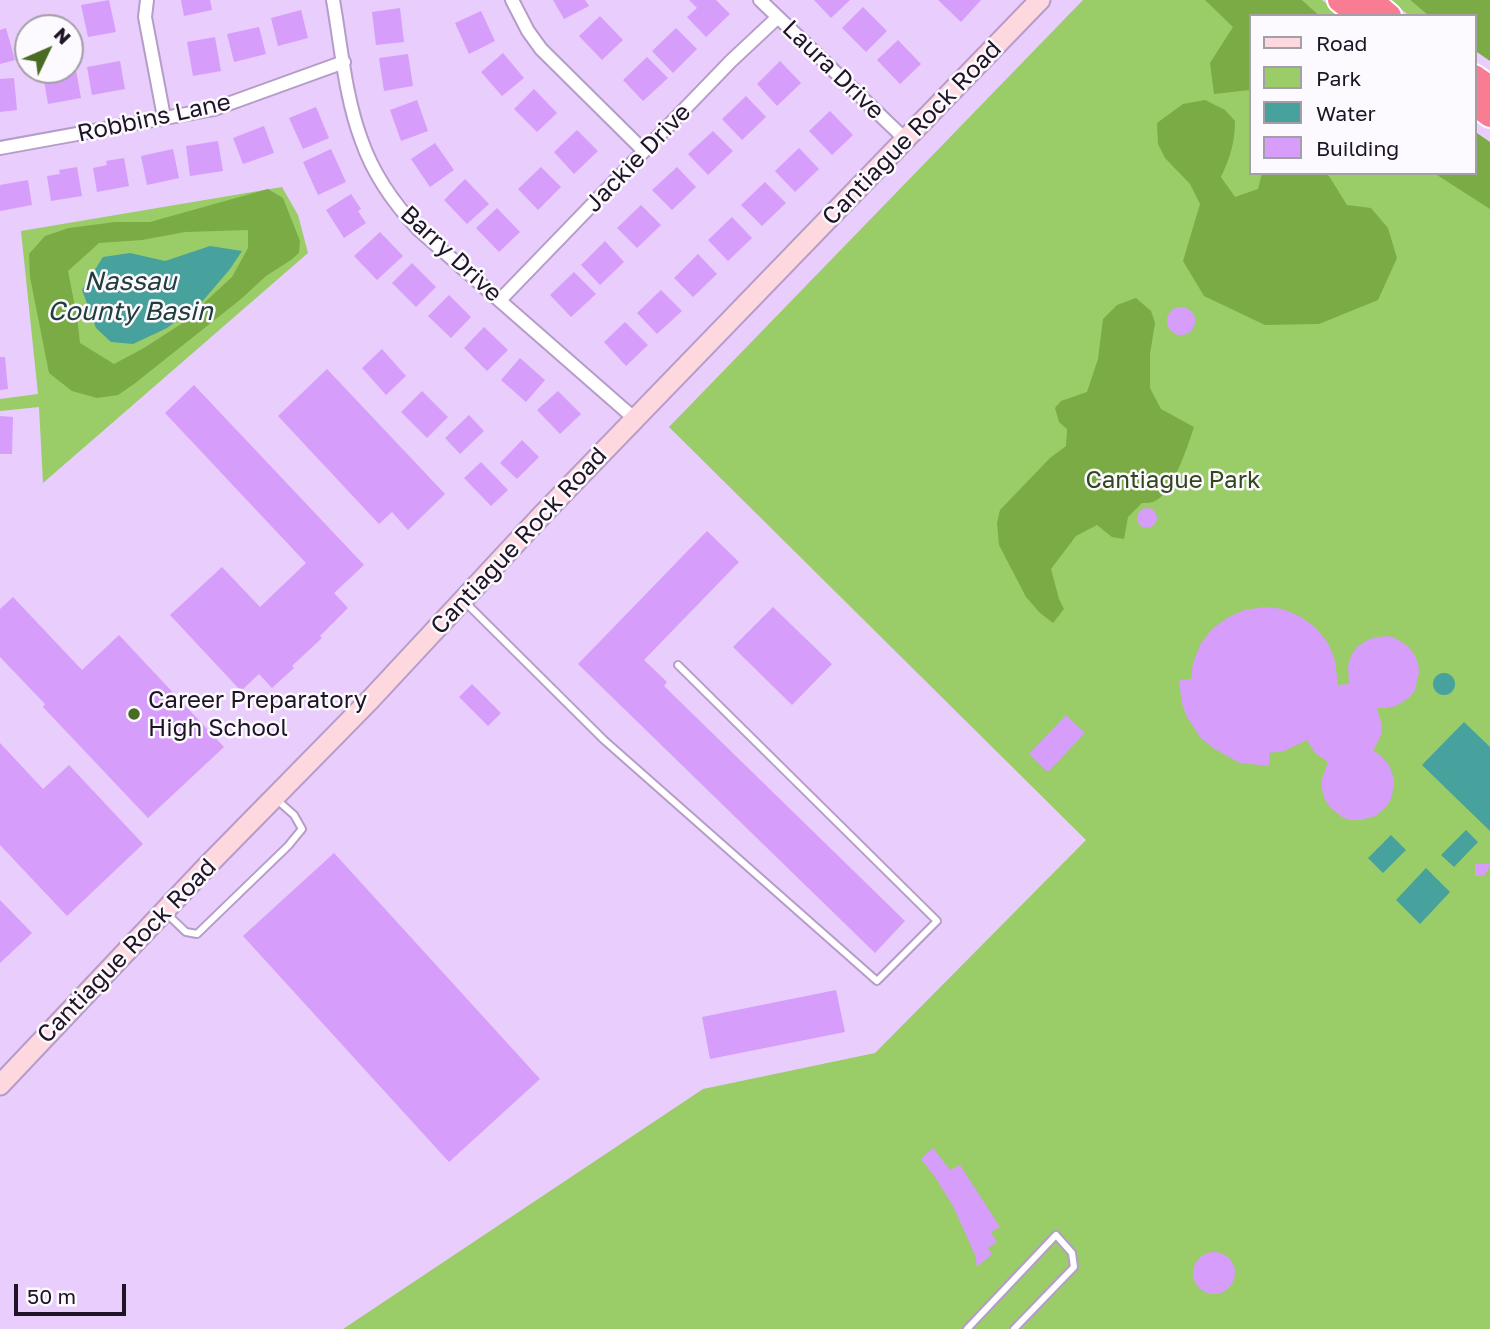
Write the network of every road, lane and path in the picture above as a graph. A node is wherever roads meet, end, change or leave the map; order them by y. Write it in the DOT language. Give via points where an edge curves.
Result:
graph roads {
  1 [pos="147,0"];
  2 [pos="334,0"];
  3 [pos="512,0"];
  4 [pos="760,0"];
  5 [pos="1040,0"];
  6 [pos="1340,0"];
  7 [pos="1370,0"];
  8 [pos="1358,14"];
  9 [pos="1387,14"];
  10 [pos="778,17"];
  11 [pos="344,62"];
  12 [pos="163,117"];
  13 [pos="906,140"];
  14 [pos="0,148"];
  15 [pos="644,151"];
  16 [pos="500,300"];
  17 [pos="635,419"];
  18 [pos="463,600"];
  19 [pos="678,665"];
  20 [pos="275,797"];
  21 [pos="164,911"];
  22 [pos="0,1085"];
  23 [pos="967,1329"];
  24 [pos="1014,1329"];
  1 -- 12 [label="street" via="145,17"];
  2 -- 11 [label="street, Barry Drive"];
  3 -- 15 [label="street" via="541,49"];
  4 -- 10 [label="street, Laura Drive"];
  5 -- 13 [label="main road, Cantiague Rock Road"];
  6 -- 8 [label="highway"];
  7 -- 9 [label="highway"];
  10 -- 13 [label="street, Laura Drive"];
  10 -- 15 [label="street, Jackie Drive"];
  11 -- 12 [label="street, Robbins Lane" via="214,109"];
  11 -- 16 [label="street, Barry Drive" via="360,138 384,187 419,230"];
  12 -- 14 [label="street, Robbins Lane"];
  13 -- 17 [label="main road, Cantiague Rock Road"];
  15 -- 16 [label="street, Jackie Drive"];
  16 -- 17 [label="street, Barry Drive"];
  17 -- 18 [label="main road, Cantiague Rock Road"];
  18 -- 19 [label="lane" via="604,740 877,981 937,921"];
  18 -- 20 [label="main road, Cantiague Rock Road"];
  20 -- 21 [label="main road, Cantiague Rock Road"];
  20 -- 21 [label="lane" via="302,829 288,846 197,934 187,932"];
  21 -- 22 [label="main road, Cantiague Rock Road"];
  23 -- 24 [label="lane" via="1055,1234 1072,1253 1074,1266"];
}
